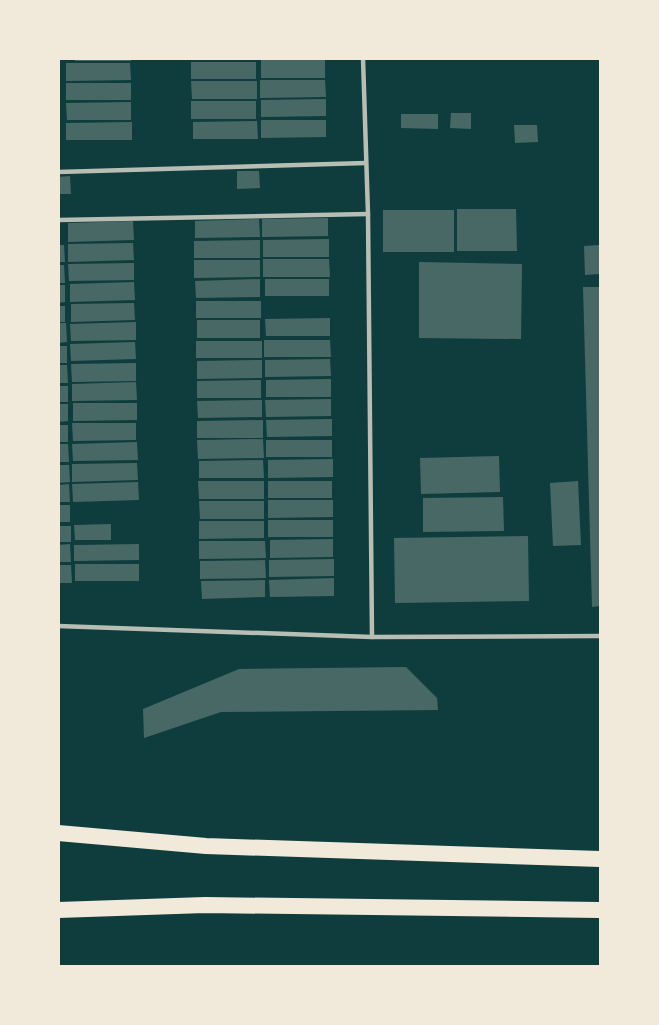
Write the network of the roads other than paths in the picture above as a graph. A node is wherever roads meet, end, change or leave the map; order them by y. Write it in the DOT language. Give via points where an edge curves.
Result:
graph roads {
  1 [pos="363,58"];
  2 [pos="366,163"];
  3 [pos="58,172"];
  4 [pos="368,214"];
  5 [pos="58,220"];
  6 [pos="58,626"];
  7 [pos="600,636"];
  8 [pos="372,637"];
  9 [pos="58,833"];
  10 [pos="600,859"];
  11 [pos="58,910"];
  12 [pos="600,910"];
  1 -- 2 [label="lane"];
  2 -- 3 [label="lane"];
  2 -- 4 [label="lane"];
  4 -- 5 [label="lane"];
  4 -- 8 [label="lane"];
  6 -- 8 [label="lane"];
  7 -- 8 [label="lane"];
  9 -- 10 [label="highway" via="206,846"];
  11 -- 12 [label="highway" via="205,905"];
}
